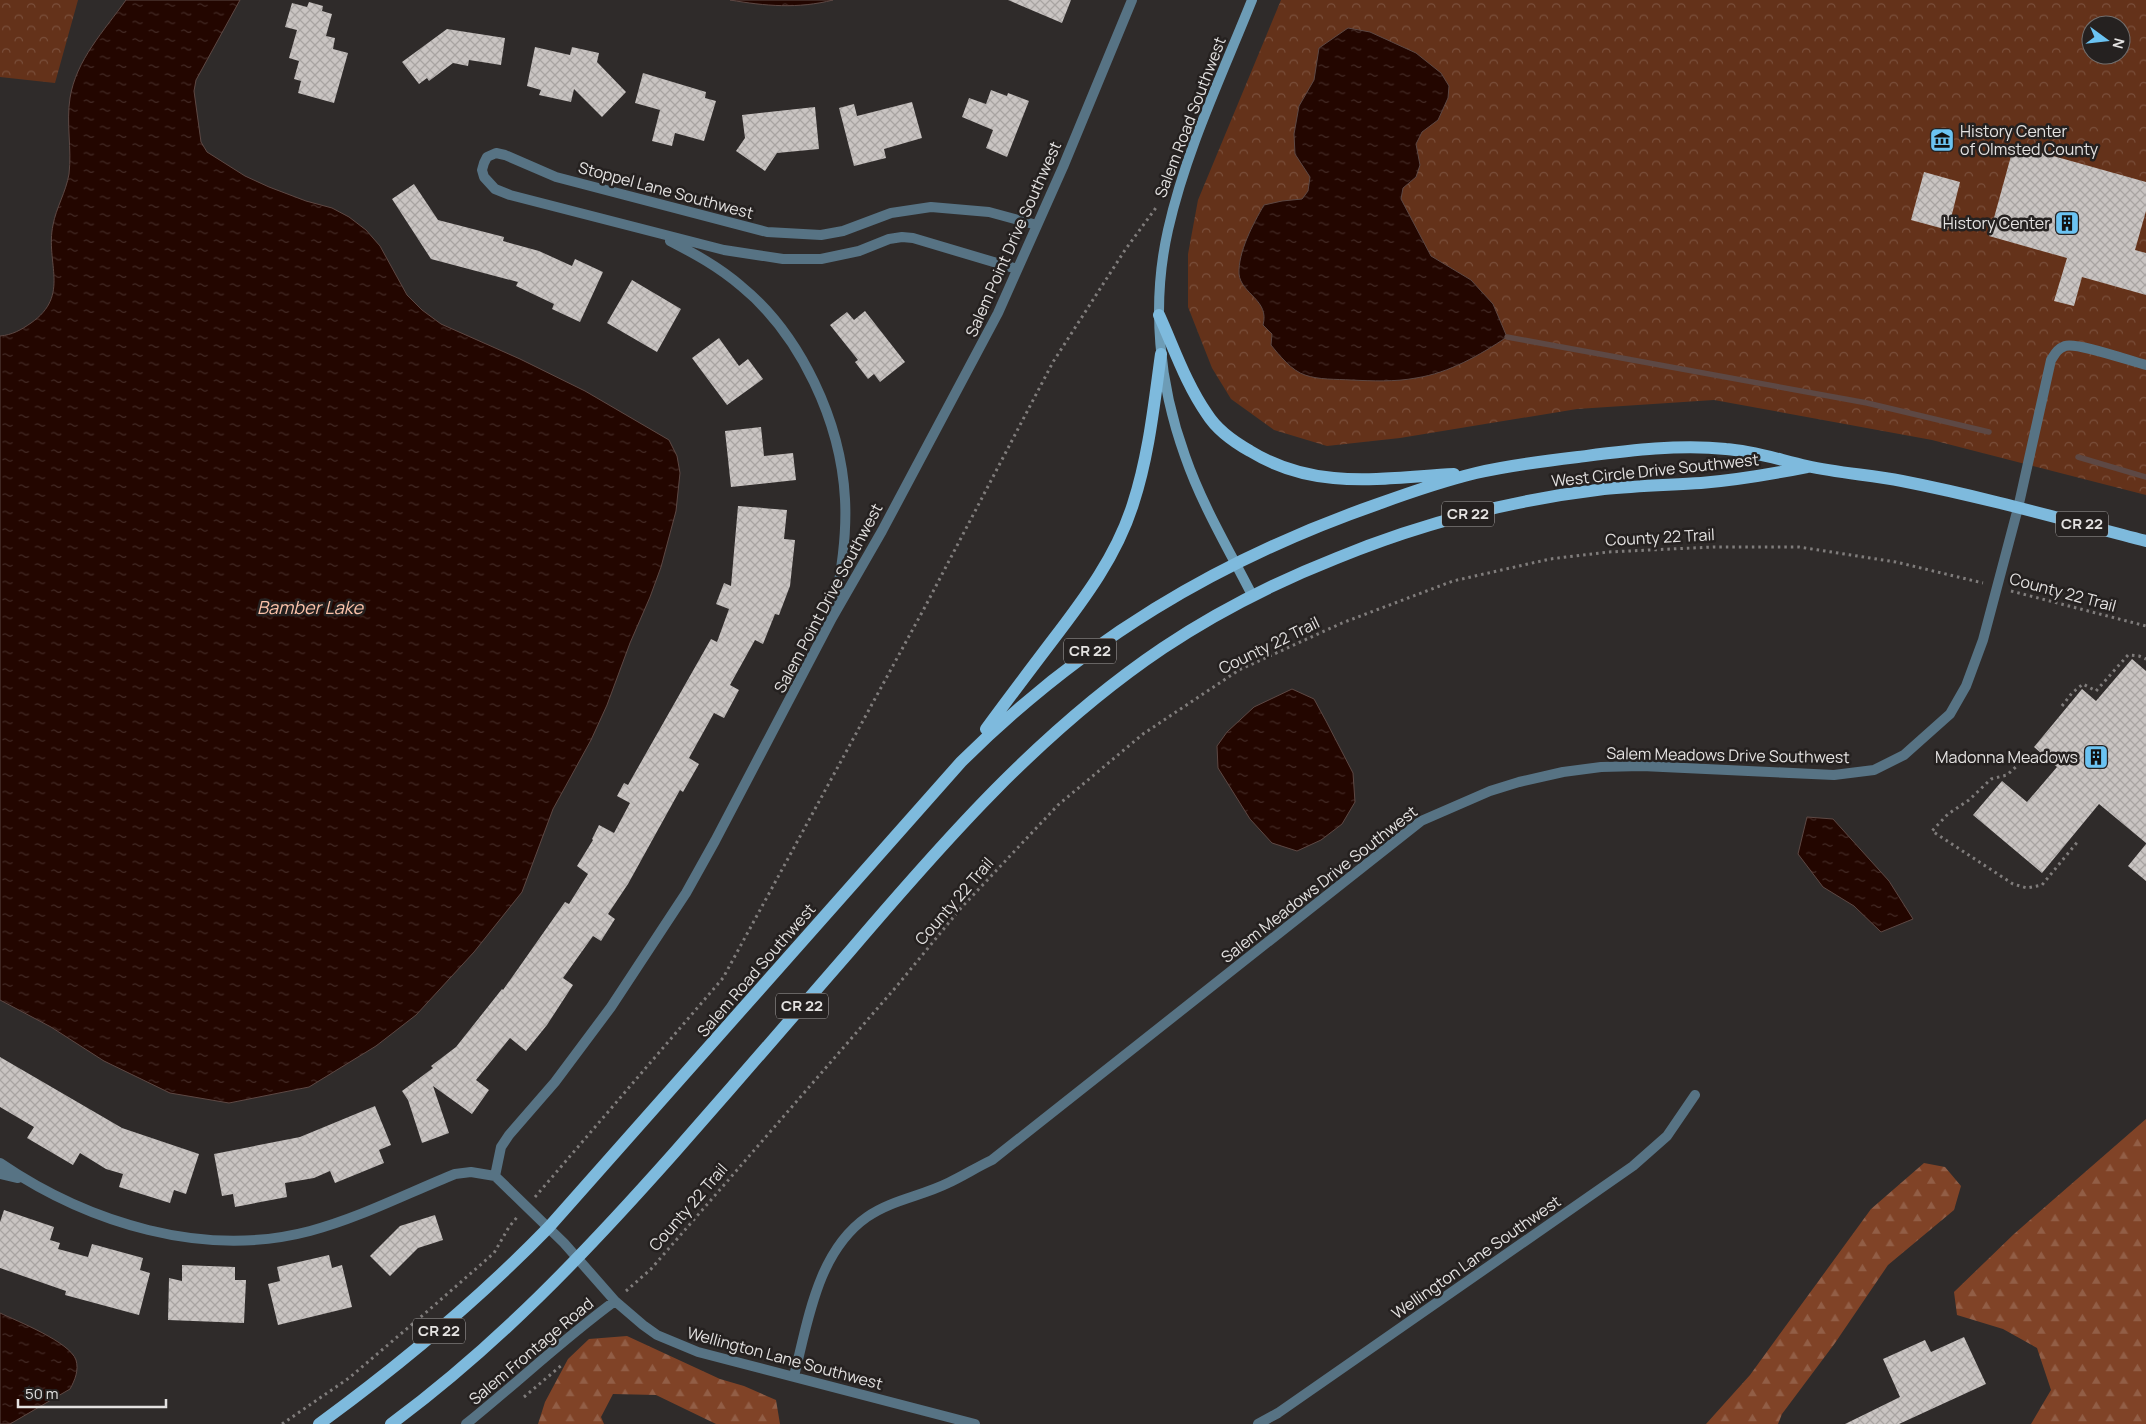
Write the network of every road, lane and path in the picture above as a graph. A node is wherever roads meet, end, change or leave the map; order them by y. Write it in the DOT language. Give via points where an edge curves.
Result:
graph roads {
  1 [pos="1132,0"];
  2 [pos="1252,0"];
  3 [pos="1164,198"];
  4 [pos="1037,225"];
  5 [pos="651,232"];
  6 [pos="1017,269"];
  7 [pos="1159,315"];
  8 [pos="1161,354"];
  9 [pos="2146,365"];
  10 [pos="1808,467"];
  11 [pos="1479,472"];
  12 [pos="2018,508"];
  13 [pos="2146,541"];
  14 [pos="1236,562"];
  15 [pos="1997,587"];
  16 [pos="1252,595"];
  17 [pos="832,618"];
  18 [pos="2146,626"];
  19 [pos="2146,659"];
  20 [pos="2062,706"];
  21 [pos="2030,754"];
  22 [pos="961,762"];
  23 [pos="2079,840"];
  24 [pos="1695,1095"];
  25 [pos="0,1163"];
  26 [pos="0,1174"];
  27 [pos="495,1176"];
  28 [pos="25,1180"];
  29 [pos="527,1206"];
  30 [pos="549,1227"];
  31 [pos="579,1258"];
  32 [pos="615,1301"];
  33 [pos="794,1376"];
  34 [pos="282,1424"];
  35 [pos="319,1424"];
  36 [pos="391,1424"];
  37 [pos="466,1424"];
  38 [pos="975,1424"];
  39 [pos="1258,1424"];
  1 -- 4 [label="street, Salem Point Drive Southwest"];
  2 -- 7 [label="main road, Salem Road Southwest" via="1178,191 1167,232"];
  3 -- 29 [label="path" via="1125,250 1053,362 926,605 723,978"];
  4 -- 5 [label="street, Stoppel Lane Southwest" via="988,212 931,207 891,213 843,231 821,235 777,233 556,176 505,154 496,153 487,157 484,163 482,170 489,184 510,196"];
  4 -- 6 [label="street, Salem Point Drive Southwest"];
  5 -- 6 [label="street, Stoppel Lane Southwest" via="747,254 802,260 850,253 889,239 913,238"];
  5 -- 17 [label="street, Stoppel Lane Southwest" via="718,268 760,305 797,350 826,411 836,443 845,498 843,550"];
  6 -- 17 [label="street, Salem Point Drive Southwest" via="970,368"];
  7 -- 8 [label="main road, Salem Road Southwest"];
  7 -- 11 [label="main road" via="1190,386 1208,416 1226,435 1262,459 1301,474 1344,479"];
  8 -- 14 [label="main road, Salem Road Southwest" via="1173,418 1185,457"];
  8 -- 22 [label="main road" via="1141,476 1121,535 1084,599"];
  9 -- 12 [label="street, Salem Meadows Drive Southwest" via="2078,347 2066,345 2058,349 2051,360"];
  10 -- 11 [label="main road, West Circle Drive Southwest / CR 22" via="1750,452 1700,448 1605,454"];
  10 -- 12 [label="main road, West Circle Drive Southwest / CR 22" via="1899,480"];
  10 -- 16 [label="main road, West Circle Drive Southwest / CR 22" via="1723,481 1653,484 1556,496 1484,511 1427,526 1338,557"];
  11 -- 14 [label="main road, West Circle Drive Southwest / CR 22" via="1330,520"];
  12 -- 13 [label="main road, West Circle Drive Southwest / CR 22"];
  12 -- 15 [label="street, Salem Meadows Drive Southwest"];
  14 -- 16 [label="main road, Salem Road Southwest"];
  14 -- 22 [label="main road, Salem Road Southwest / CR 22" via="1146,613 1100,644 1027,700"];
  15 -- 18 [label="path, County 22 Trail"];
  15 -- 32 [label="path, County 22 Trail" via="1896,562 1799,547 1608,552 1550,560 1453,581 1342,623 1239,670 1143,734 1058,805 961,908 650,1269"];
  15 -- 33 [label="street, Salem Meadows Drive Southwest" via="1980,649 1966,686 1950,714 1904,755 1874,770 1834,775 1601,767 1519,782 1421,821 992,1160 948,1184 867,1217 844,1240 819,1282"];
  16 -- 31 [label="main road, CR 22" via="1118,680 999,786 904,887 758,1058"];
  17 -- 27 [label="street, Salem Point Drive Southwest" via="686,893 611,1007 555,1082 509,1135 501,1147"];
  19 -- 20 [label="path" via="2128,655 2096,691 2083,684"];
  21 -- 23 [label="path" via="2007,775 1991,779 1932,831 2012,884 2027,888 2042,886"];
  22 -- 30 [label="main road, Salem Road Southwest / CR 22"];
  24 -- 39 [label="street, Wellington Lane Southwest" via="1667,1136 1633,1166"];
  25 -- 28 [label="street"];
  26 -- 28 [label="street"];
  27 -- 28 [label="street" via="471,1172 455,1174 310,1231 278,1237 217,1240 162,1233 109,1219"];
  27 -- 29 [label="street"];
  29 -- 30 [label="street"];
  29 -- 34 [label="path" via="509,1227 494,1253 349,1378"];
  30 -- 31 [label="street, Wellington Lane Southwest"];
  30 -- 35 [label="main road, Salem Road Southwest / CR 22" via="460,1314"];
  31 -- 32 [label="street, Wellington Lane Southwest"];
  31 -- 36 [label="main road, CR 22" via="493,1341"];
  32 -- 33 [label="street, Wellington Lane Southwest" via="657,1335 681,1346"];
  32 -- 37 [label="street, Salem Frontage Road" via="575,1330 507,1392"];
  33 -- 38 [label="street, Wellington Lane Southwest"];
}
